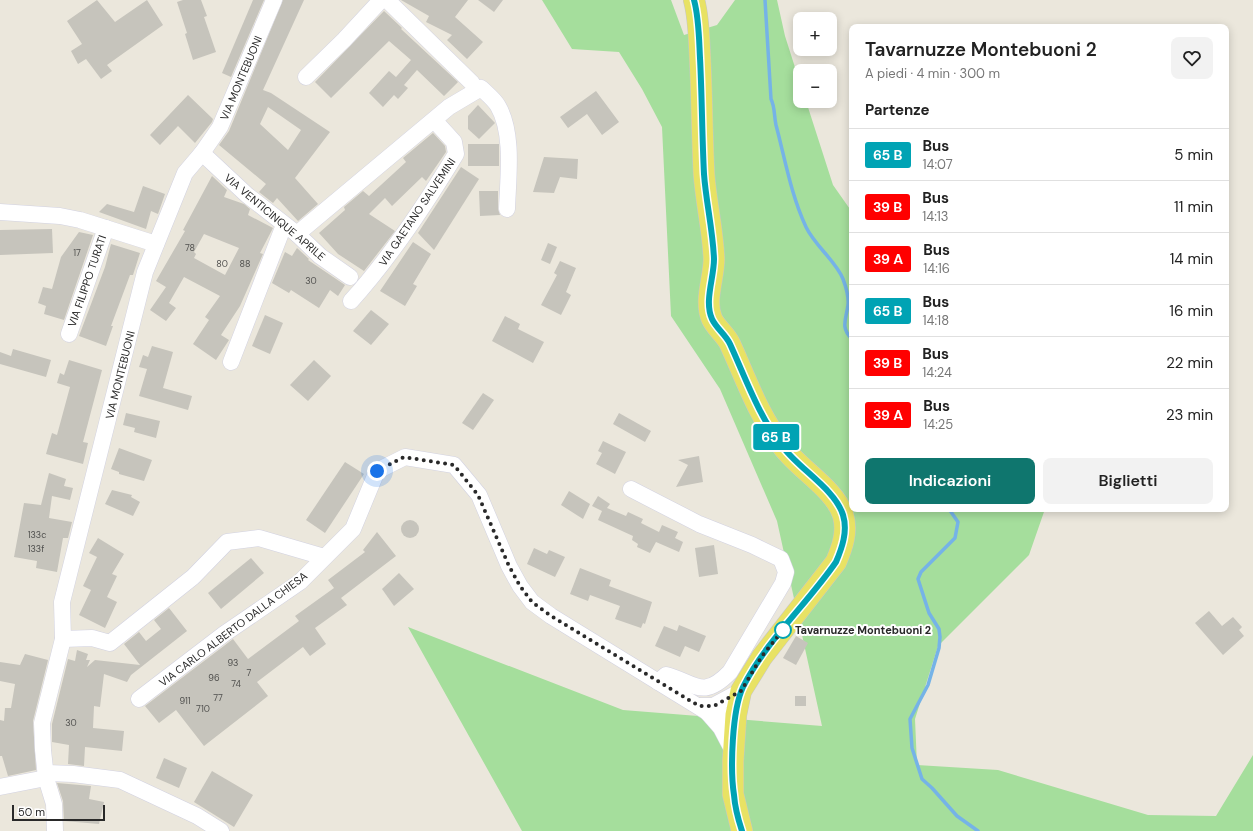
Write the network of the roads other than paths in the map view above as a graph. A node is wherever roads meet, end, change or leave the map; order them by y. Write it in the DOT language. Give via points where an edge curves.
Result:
graph roads {
  1 [pos="274,0"];
  2 [pos="381,0"];
  3 [pos="387,0"];
  4 [pos="694,0"];
  5 [pos="306,77"];
  6 [pos="472,83"];
  7 [pos="434,120"];
  8 [pos="202,153"];
  9 [pos="507,209"];
  10 [pos="0,212"];
  11 [pos="106,228"];
  12 [pos="290,229"];
  13 [pos="156,244"];
  14 [pos="350,277"];
  15 [pos="351,301"];
  16 [pos="69,334"];
  17 [pos="231,362"];
  18 [pos="631,489"];
  19 [pos="324,557"];
  20 [pos="760,621"];
  21 [pos="781,633"];
  22 [pos="63,638"];
  23 [pos="658,682"];
  24 [pos="741,691"];
  25 [pos="139,699"];
  26 [pos="707,708"];
  27 [pos="736,715"];
  28 [pos="733,751"];
  29 [pos="47,776"];
  30 [pos="0,787"];
  31 [pos="55,831"];
  32 [pos="220,831"];
  33 [pos="742,831"];
  1 -- 8 [label="street, VIA MONTEBUONI" via="220,127"];
  2 -- 5 [label="street"];
  3 -- 6 [label="street"];
  4 -- 21 [label="main road" via="699,33 704,174 714,258 710,313 729,342 758,407 782,447 836,500 843,515 844,545 836,562"];
  7 -- 9 [label="street" via="481,88 497,105 507,124"];
  7 -- 12 [label="street"];
  7 -- 15 [label="street, VIA GAETANO SALVEMINI" via="454,142 456,154 413,220 370,280"];
  8 -- 12 [label="street, VIA VENTICINQUE APRILE" via="247,196"];
  8 -- 13 [label="street, VIA MONTEBUONI" via="185,173"];
  10 -- 11 [label="street, VIA FILIPPO TURATI" via="60,216"];
  11 -- 13 [label="street, VIA FILIPPO TURATI"];
  11 -- 16 [label="street, VIA FILIPPO TURATI"];
  12 -- 14 [label="street, VIA VENTICINQUE APRILE" via="320,256"];
  12 -- 17 [label="street"];
  13 -- 22 [label="street, VIA MONTEBUONI" via="145,272 62,602"];
  18 -- 20 [label="street" via="699,524 781,559 786,572 783,583"];
  19 -- 22 [label="street" via="259,538 227,542 193,577 110,643 92,638"];
  19 -- 23 [label="street, VIA CARLO ALBERTO DALLA CHIESA" via="353,529 377,471 404,457 454,465 478,495 509,566 532,602"];
  19 -- 25 [label="street, VIA CARLO ALBERTO DALLA CHIESA" via="300,582 224,634"];
  20 -- 21 [label="street"];
  20 -- 23 [label="street" via="730,672 722,680 703,688 666,675"];
  21 -- 24 [label="main road" via="762,656"];
  22 -- 29 [label="street, VIA MONTEBUONI" via="42,723 42,750"];
  23 -- 26 [label="street, VIA CARLO ALBERTO DALLA CHIESA"];
  24 -- 26 [label="street"];
  24 -- 27 [label="main road"];
  26 -- 27 [label="street, VIA CARLO ALBERTO DALLA CHIESA" via="730,711"];
  26 -- 28 [label="street, VIA CARLO ALBERTO DALLA CHIESA"];
  27 -- 28 [label="main road"];
  28 -- 33 [label="main road" via="733,794"];
  29 -- 30 [label="street"];
  29 -- 31 [label="street, VIA MONTEBUONI" via="54,804"];
  29 -- 32 [label="street" via="73,774 120,780 197,816"];
}
